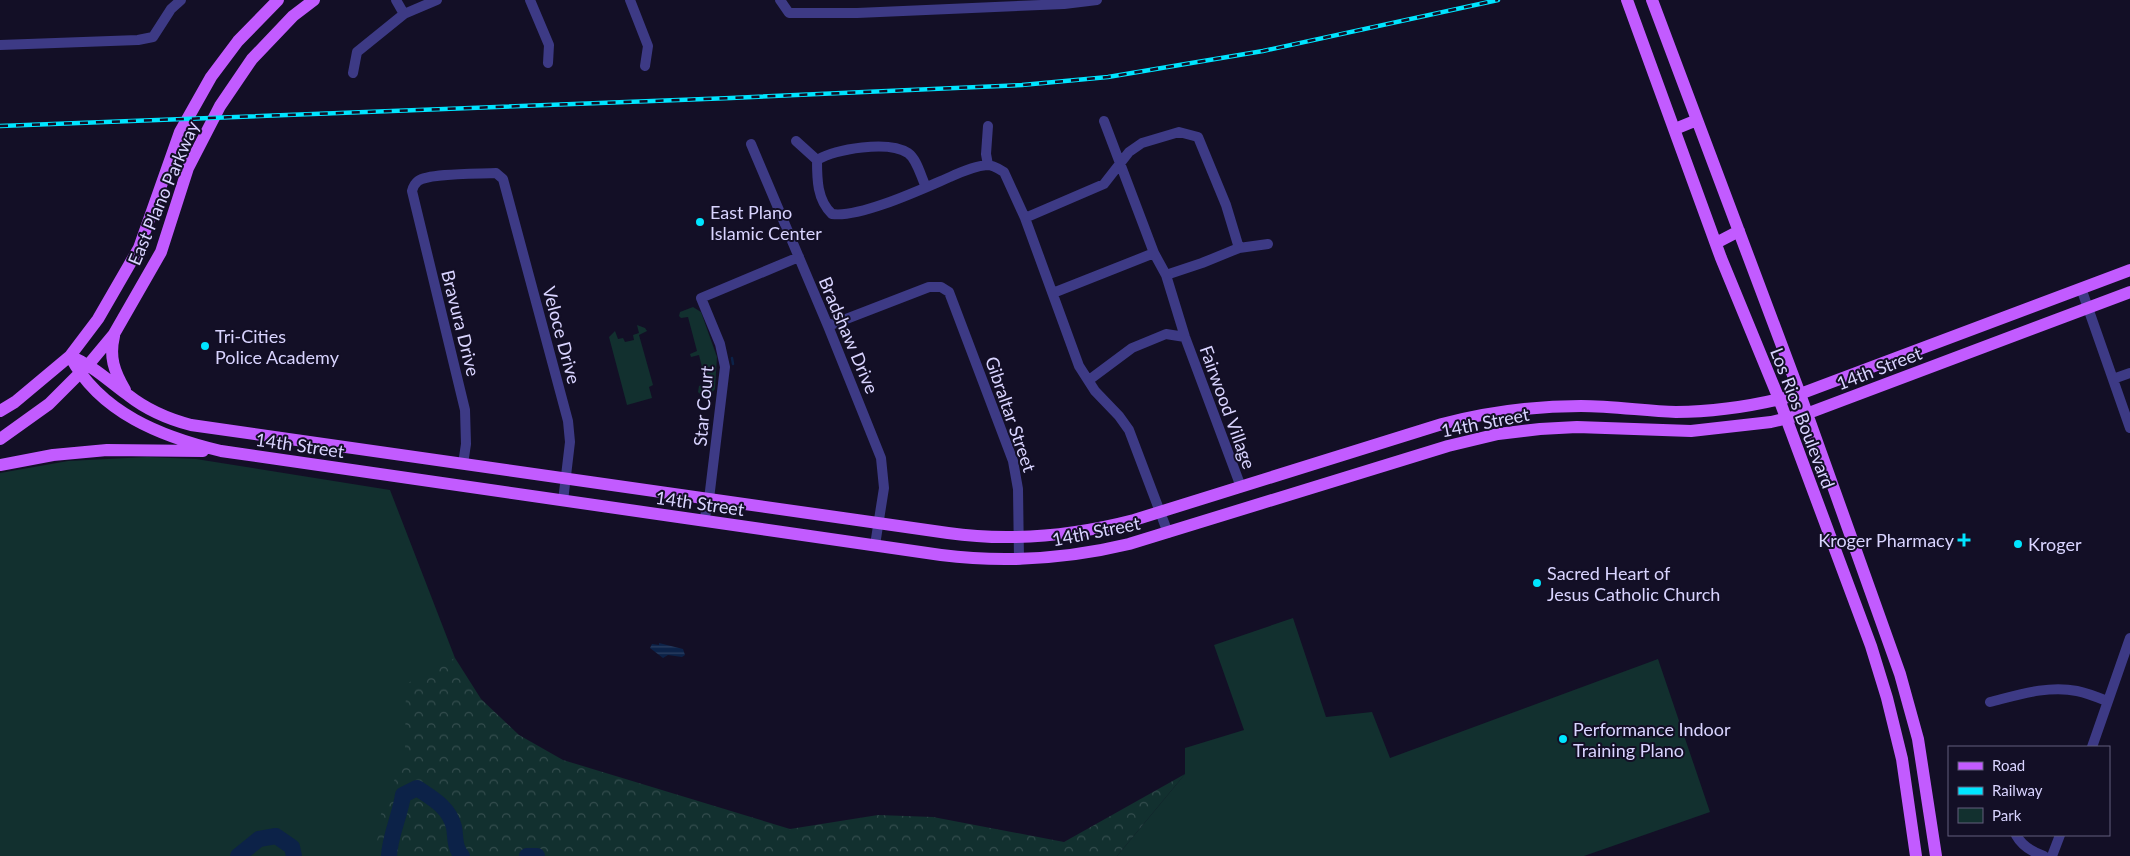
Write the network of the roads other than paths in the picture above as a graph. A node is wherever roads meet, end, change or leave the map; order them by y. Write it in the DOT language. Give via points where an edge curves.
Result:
graph roads {
  1 [pos="180,0"];
  2 [pos="278,0"];
  3 [pos="314,0"];
  4 [pos="396,0"];
  5 [pos="437,0"];
  6 [pos="530,0"];
  7 [pos="630,0"];
  8 [pos="780,0"];
  9 [pos="1097,0"];
  10 [pos="1627,0"];
  11 [pos="1652,0"];
  12 [pos="982,3"];
  13 [pos="404,14"];
  14 [pos="0,46"];
  15 [pos="548,63"];
  16 [pos="646,66"];
  17 [pos="353,73"];
  18 [pos="1697,120"];
  19 [pos="1104,122"];
  20 [pos="988,126"];
  21 [pos="1675,129"];
  22 [pos="796,142"];
  23 [pos="751,144"];
  24 [pos="817,160"];
  25 [pos="1120,164"];
  26 [pos="988,165"];
  27 [pos="926,187"];
  28 [pos="412,192"];
  29 [pos="1025,218"];
  30 [pos="1739,231"];
  31 [pos="1716,243"];
  32 [pos="1268,244"];
  33 [pos="140,248"];
  34 [pos="1239,248"];
  35 [pos="161,252"];
  36 [pos="1154,253"];
  37 [pos="799,257"];
  38 [pos="2130,270"];
  39 [pos="1166,275"];
  40 [pos="2081,288"];
  41 [pos="1053,292"];
  42 [pos="2130,292"];
  43 [pos="2087,309"];
  44 [pos="828,326"];
  45 [pos="114,334"];
  46 [pos="1954,336"];
  47 [pos="1185,337"];
  48 [pos="70,356"];
  49 [pos="1962,356"];
  50 [pos="89,364"];
  51 [pos="2130,373"];
  52 [pos="79,375"];
  53 [pos="2113,379"];
  54 [pos="1089,380"];
  55 [pos="1800,394"];
  56 [pos="129,396"];
  57 [pos="1779,400"];
  58 [pos="1601,407"];
  59 [pos="0,411"];
  60 [pos="1806,414"];
  61 [pos="1787,420"];
  62 [pos="1442,424"];
  63 [pos="1600,428"];
  64 [pos="2130,428"];
  65 [pos="0,439"];
  66 [pos="1448,446"];
  67 [pos="363,450"];
  68 [pos="221,451"];
  69 [pos="1338,457"];
  70 [pos="463,464"];
  71 [pos="0,465"];
  72 [pos="359,471"];
  73 [pos="1344,478"];
  74 [pos="566,479"];
  75 [pos="1240,487"];
  76 [pos="710,499"];
  77 [pos="563,501"];
  78 [pos="1160,512"];
  79 [pos="704,521"];
  80 [pos="878,524"];
  81 [pos="1168,533"];
  82 [pos="1019,538"];
  83 [pos="875,545"];
  84 [pos="1856,549"];
  85 [pos="1837,556"];
  86 [pos="1019,560"];
  87 [pos="2130,638"];
  88 [pos="1889,644"];
  89 [pos="1871,646"];
  90 [pos="2128,653"];
  91 [pos="2107,700"];
  92 [pos="1990,702"];
  93 [pos="2092,746"];
  94 [pos="2017,836"];
  95 [pos="2060,836"];
  96 [pos="1916,856"];
  97 [pos="1936,856"];
  98 [pos="2044,856"];
  99 [pos="2052,856"];
  1 -- 14 [label="street" via="154,37"];
  2 -- 33 [label="main road, East Plano Parkway" via="238,41 211,77 180,132"];
  3 -- 35 [label="main road, East Plano Parkway" via="293,16 252,59 220,106 188,168"];
  4 -- 13 [label="street"];
  5 -- 13 [label="street"];
  6 -- 15 [label="street" via="549,44"];
  7 -- 16 [label="street" via="648,46"];
  8 -- 12 [label="street" via="788,13 857,13"];
  9 -- 12 [label="street" via="1064,4"];
  10 -- 21 [label="main road, Los Rios Boulevard"];
  11 -- 18 [label="main road, Los Rios Boulevard"];
  13 -- 17 [label="street" via="357,52"];
  18 -- 21 [label="main road"];
  18 -- 30 [label="main road, Los Rios Boulevard"];
  19 -- 25 [label="street, Fairwood Village"];
  20 -- 26 [label="street"];
  21 -- 31 [label="main road, Los Rios Boulevard"];
  22 -- 24 [label="street"];
  23 -- 37 [label="street, Bradshaw Drive"];
  24 -- 27 [label="street" via="828,153 864,146 896,148 909,153"];
  24 -- 27 [label="street" via="821,199 832,214 854,214"];
  25 -- 29 [label="street" via="1104,184"];
  25 -- 34 [label="street" via="1129,152 1148,140 1179,132 1198,137 1226,205"];
  25 -- 36 [label="street, Fairwood Village"];
  26 -- 27 [label="street"];
  26 -- 29 [label="street" via="1004,172"];
  28 -- 70 [label="street, Bravura Drive" via="465,410"];
  28 -- 74 [label="street, Veloce Drive" via="418,181 429,177 496,173 503,179 568,422 570,442"];
  29 -- 41 [label="street"];
  30 -- 31 [label="main road"];
  30 -- 55 [label="main road, Los Rios Boulevard"];
  31 -- 57 [label="main road, Los Rios Boulevard"];
  32 -- 34 [label="street"];
  33 -- 35 [label="main road"];
  33 -- 48 [label="main road, East Plano Parkway" via="98,319"];
  34 -- 39 [label="street"];
  35 -- 45 [label="main road, East Plano Parkway"];
  36 -- 39 [label="street, Fairwood Village"];
  36 -- 41 [label="street"];
  37 -- 44 [label="street, Bradshaw Drive"];
  37 -- 76 [label="street, Star Court" via="701,298 720,344 725,367"];
  38 -- 40 [label="main road, 14th Street"];
  39 -- 47 [label="street, Fairwood Village"];
  40 -- 43 [label="street"];
  40 -- 46 [label="main road, 14th Street"];
  41 -- 54 [label="street" via="1079,366"];
  42 -- 43 [label="main road, 14th Street"];
  43 -- 49 [label="main road, 14th Street"];
  43 -- 53 [label="street"];
  44 -- 80 [label="street, Bradshaw Drive" via="881,458 884,488"];
  44 -- 82 [label="street, Gibraltar Street" via="929,287 941,287 949,292 1013,461 1018,489"];
  45 -- 50 [label="main road, East Plano Parkway"];
  45 -- 56 [label="main road" via="111,354 114,369"];
  46 -- 49 [label="main road"];
  46 -- 55 [label="main road, 14th Street"];
  47 -- 54 [label="street, Fairwood Village" via="1166,334 1132,348"];
  47 -- 75 [label="street, Fairwood Village"];
  48 -- 50 [label="main road, 14th Street"];
  48 -- 52 [label="main road, 14th Street"];
  48 -- 59 [label="main road"];
  49 -- 60 [label="main road, 14th Street"];
  50 -- 52 [label="main road, East Plano Parkway"];
  50 -- 56 [label="main road, 14th Street"];
  51 -- 53 [label="street"];
  52 -- 65 [label="main road, East Plano Parkway" via="49,404"];
  52 -- 68 [label="main road, 14th Street" via="122,412 146,426 170,437"];
  53 -- 64 [label="street"];
  54 -- 78 [label="street" via="1129,430"];
  55 -- 57 [label="main road, 14th Street"];
  55 -- 60 [label="main road, Los Rios Boulevard"];
  56 -- 67 [label="main road, 14th Street" via="158,414 192,425"];
  57 -- 58 [label="main road, 14th Street" via="1704,411"];
  57 -- 61 [label="main road, Los Rios Boulevard"];
  58 -- 62 [label="main road, 14th Street" via="1565,406 1508,411"];
  58 -- 63 [label="main road"];
  60 -- 61 [label="main road, 14th Street"];
  60 -- 84 [label="main road, Los Rios Boulevard"];
  61 -- 63 [label="main road, 14th Street" via="1690,432"];
  61 -- 85 [label="main road, Los Rios Boulevard"];
  62 -- 66 [label="main road"];
  62 -- 69 [label="main road, 14th Street"];
  63 -- 66 [label="main road, 14th Street" via="1560,427 1521,431"];
  66 -- 73 [label="main road, 14th Street"];
  67 -- 70 [label="main road, 14th Street"];
  67 -- 72 [label="main road"];
  68 -- 71 [label="main road" via="107,450 53,455"];
  68 -- 72 [label="main road, 14th Street"];
  69 -- 73 [label="main road"];
  69 -- 75 [label="main road, 14th Street"];
  70 -- 74 [label="main road, 14th Street"];
  72 -- 77 [label="main road, 14th Street"];
  73 -- 81 [label="main road, 14th Street"];
  74 -- 76 [label="main road, 14th Street"];
  74 -- 77 [label="street, Veloce Drive"];
  75 -- 78 [label="main road, 14th Street"];
  76 -- 79 [label="street, Star Court"];
  76 -- 80 [label="main road, 14th Street"];
  77 -- 79 [label="main road, 14th Street"];
  78 -- 81 [label="street"];
  78 -- 82 [label="main road, 14th Street" via="1092,530"];
  79 -- 83 [label="main road, 14th Street"];
  80 -- 82 [label="main road, 14th Street" via="962,536"];
  80 -- 83 [label="street, Bradshaw Drive"];
  81 -- 86 [label="main road, 14th Street" via="1098,551"];
  82 -- 86 [label="street, Gibraltar Street"];
  83 -- 86 [label="main road, 14th Street" via="956,557"];
  84 -- 85 [label="main road"];
  84 -- 88 [label="main road, Los Rios Boulevard"];
  85 -- 89 [label="main road, Los Rios Boulevard"];
  87 -- 90 [label="street"];
  88 -- 89 [label="main road"];
  88 -- 97 [label="main road, Los Rios Boulevard" via="1918,739"];
  89 -- 96 [label="main road, Los Rios Boulevard" via="1902,758"];
  90 -- 91 [label="street"];
  91 -- 92 [label="street" via="2076,691 2040,690"];
  91 -- 93 [label="street"];
  94 -- 98 [label="street" via="2032,852"];
  95 -- 99 [label="street"];
}
